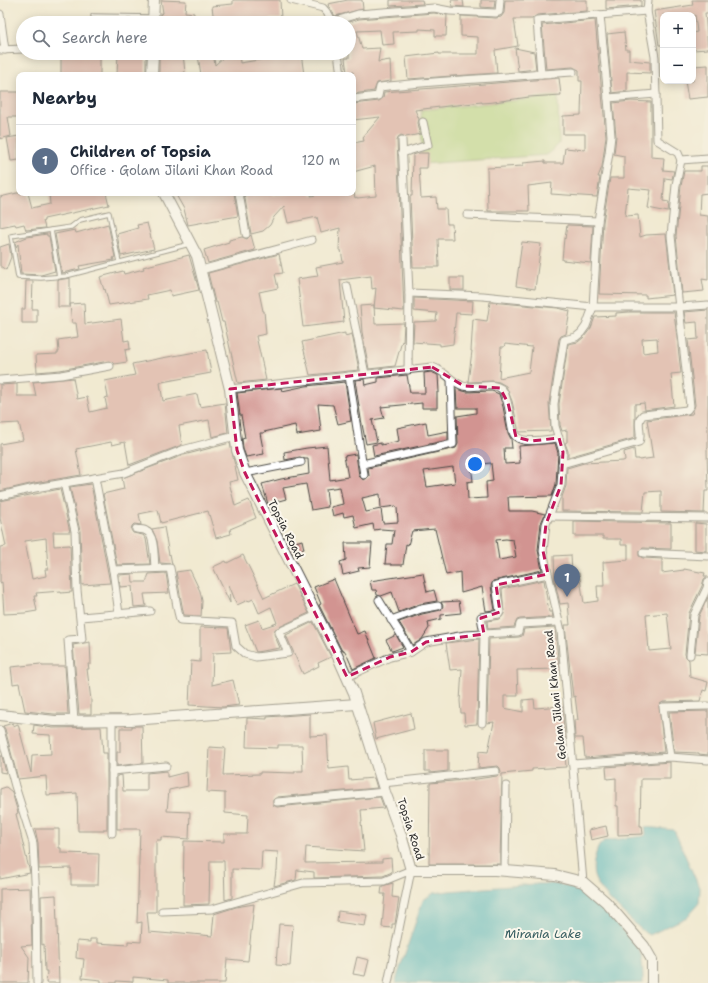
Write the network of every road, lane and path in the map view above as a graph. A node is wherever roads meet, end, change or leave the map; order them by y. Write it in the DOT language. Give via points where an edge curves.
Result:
graph roads {
  1 [pos="154,0"];
  2 [pos="291,0"];
  3 [pos="326,0"];
  4 [pos="500,0"];
  5 [pos="648,0"];
  6 [pos="323,8"];
  7 [pos="648,11"];
  8 [pos="0,14"];
  9 [pos="600,15"];
  10 [pos="153,16"];
  11 [pos="328,16"];
  12 [pos="352,16"];
  13 [pos="16,49"];
  14 [pos="3,50"];
  15 [pos="153,60"];
  16 [pos="339,60"];
  17 [pos="152,72"];
  18 [pos="341,72"];
  19 [pos="573,72"];
  20 [pos="541,74"];
  21 [pos="656,94"];
  22 [pos="608,98"];
  23 [pos="356,99"];
  24 [pos="423,122"];
  25 [pos="402,140"];
  26 [pos="402,153"];
  27 [pos="708,158"];
  28 [pos="681,160"];
  29 [pos="166,196"];
  30 [pos="240,196"];
  31 [pos="467,215"];
  32 [pos="598,220"];
  33 [pos="51,230"];
  34 [pos="246,234"];
  35 [pos="312,240"];
  36 [pos="190,243"];
  37 [pos="119,262"];
  38 [pos="201,270"];
  39 [pos="59,277"];
  40 [pos="347,286"];
  41 [pos="408,293"];
  42 [pos="708,304"];
  43 [pos="593,307"];
  44 [pos="680,307"];
  45 [pos="110,366"];
  46 [pos="408,370"];
  47 [pos="365,374"];
  48 [pos="349,376"];
  49 [pos="451,379"];
  50 [pos="0,380"];
  51 [pos="230,390"];
  52 [pos="235,436"];
  53 [pos="559,438"];
  54 [pos="302,462"];
  55 [pos="362,464"];
  56 [pos="562,464"];
  57 [pos="244,473"];
  58 [pos="364,475"];
  59 [pos="95,478"];
  60 [pos="64,483"];
  61 [pos="0,496"];
  62 [pos="549,516"];
  63 [pos="708,518"];
  64 [pos="136,529"];
  65 [pos="643,553"];
  66 [pos="708,556"];
  67 [pos="155,568"];
  68 [pos="113,570"];
  69 [pos="548,574"];
  70 [pos="708,582"];
  71 [pos="379,600"];
  72 [pos="438,606"];
  73 [pos="150,611"];
  74 [pos="119,614"];
  75 [pos="317,615"];
  76 [pos="81,617"];
  77 [pos="391,620"];
  78 [pos="558,622"];
  79 [pos="484,634"];
  80 [pos="411,652"];
  81 [pos="690,655"];
  82 [pos="347,677"];
  83 [pos="358,704"];
  84 [pos="708,706"];
  85 [pos="0,715"];
  86 [pos="112,720"];
  87 [pos="74,721"];
  88 [pos="482,723"];
  89 [pos="0,730"];
  90 [pos="670,757"];
  91 [pos="708,760"];
  92 [pos="573,764"];
  93 [pos="166,766"];
  94 [pos="112,771"];
  95 [pos="496,771"];
  96 [pos="506,786"];
  97 [pos="384,787"];
  98 [pos="277,802"];
  99 [pos="112,833"];
  100 [pos="411,870"];
  101 [pos="505,871"];
  102 [pos="583,882"];
  103 [pos="162,911"];
  104 [pos="38,983"];
  105 [pos="388,983"];
  106 [pos="652,983"];
  1 -- 10 [label="street"];
  2 -- 6 [label="street"];
  3 -- 6 [label="street"];
  4 -- 12 [label="street" via="499,12 496,13 434,8"];
  5 -- 7 [label="street"];
  6 -- 11 [label="street"];
  7 -- 9 [label="street"];
  7 -- 21 [label="street" via="655,57"];
  8 -- 14 [label="street"];
  9 -- 20 [label="street" via="537,20"];
  9 -- 22 [label="street"];
  13 -- 14 [label="street"];
  15 -- 17 [label="street"];
  16 -- 18 [label="street"];
  19 -- 20 [label="street"];
  20 -- 23 [label="street" via="380,87 378,96"];
  21 -- 22 [label="street"];
  21 -- 28 [label="street" via="657,140 678,153"];
  22 -- 32 [label="street" via="611,136"];
  24 -- 26 [label="street" via="428,145"];
  25 -- 26 [label="street"];
  26 -- 41 [label="street"];
  27 -- 28 [label="street"];
  28 -- 44 [label="street" via="671,236"];
  29 -- 36 [label="street, Topsia Road"];
  30 -- 34 [label="street"];
  31 -- 32 [label="street"];
  32 -- 43 [label="street"];
  33 -- 37 [label="lane" via="71,227 80,220 109,213"];
  33 -- 39 [label="lane"];
  33 -- 39 [label="lane" via="11,236 18,277"];
  35 -- 38 [label="street"];
  36 -- 37 [label="lane"];
  36 -- 38 [label="street, Topsia Road"];
  37 -- 39 [label="lane"];
  38 -- 51 [label="street, Topsia Road"];
  40 -- 47 [label="street"];
  41 -- 43 [label="street" via="483,296"];
  41 -- 46 [label="street"];
  42 -- 44 [label="street"];
  43 -- 44 [label="street"];
  43 -- 53 [label="street, Golam Jilani Khan Road" via="581,333 564,340 554,404 555,426"];
  44 -- 56 [label="street" via="690,408 643,415 640,420 639,442"];
  45 -- 50 [label="street" via="61,375"];
  46 -- 47 [label="street"];
  46 -- 49 [label="street" via="432,367 439,369"];
  47 -- 48 [label="street"];
  48 -- 51 [label="street"];
  48 -- 55 [label="street"];
  49 -- 53 [label="street" via="464,386 500,388 508,403 516,438 530,441"];
  49 -- 55 [label="street" via="452,444"];
  51 -- 52 [label="street, Topsia Road"];
  52 -- 57 [label="street, Topsia Road"];
  52 -- 59 [label="street" via="182,450 124,473"];
  53 -- 56 [label="street, Golam Jilani Khan Road" via="563,452"];
  54 -- 57 [label="street"];
  55 -- 58 [label="street"];
  56 -- 62 [label="street, Golam Jilani Khan Road" via="561,485"];
  57 -- 75 [label="street, Topsia Road"];
  59 -- 60 [label="street"];
  59 -- 68 [label="street"];
  60 -- 61 [label="street"];
  60 -- 76 [label="street" via="75,532 77,590"];
  62 -- 63 [label="street"];
  62 -- 69 [label="street, Golam Jilani Khan Road" via="544,552"];
  64 -- 67 [label="street" via="150,533"];
  65 -- 66 [label="street"];
  67 -- 68 [label="street"];
  67 -- 75 [label="street" via="170,568 180,620 232,623 236,646 245,654 256,657 288,653 279,632"];
  68 -- 74 [label="street"];
  69 -- 78 [label="street, Golam Jilani Khan Road"];
  69 -- 79 [label="street" via="496,585 500,612 481,617"];
  70 -- 81 [label="street" via="694,615"];
  71 -- 77 [label="street"];
  72 -- 77 [label="street"];
  73 -- 74 [label="street"];
  74 -- 76 [label="street"];
  75 -- 82 [label="street, Topsia Road"];
  76 -- 87 [label="street" via="82,639 68,640"];
  77 -- 80 [label="street"];
  78 -- 79 [label="street" via="520,624 518,632"];
  78 -- 92 [label="street, Golam Jilani Khan Road" via="561,631"];
  79 -- 80 [label="street" via="426,642"];
  79 -- 88 [label="street"];
  80 -- 82 [label="street" via="390,657"];
  82 -- 83 [label="street, Topsia Road"];
  83 -- 86 [label="street"];
  83 -- 97 [label="street, Topsia Road"];
  84 -- 90 [label="street" via="663,707"];
  85 -- 87 [label="street"];
  86 -- 87 [label="street"];
  86 -- 94 [label="street"];
  89 -- 104 [label="street" via="32,843"];
  90 -- 91 [label="street"];
  90 -- 92 [label="street"];
  92 -- 102 [label="street, Golam Jilani Khan Road"];
  93 -- 94 [label="street"];
  94 -- 99 [label="street"];
  95 -- 97 [label="street" via="445,775"];
  96 -- 101 [label="street"];
  97 -- 98 [label="street"];
  97 -- 100 [label="street, Topsia Road"];
  100 -- 101 [label="street"];
  100 -- 103 [label="street" via="384,881 303,883 212,909"];
  100 -- 105 [label="street"];
  101 -- 102 [label="street" via="555,874"];
  102 -- 106 [label="street" via="606,902 644,946 652,960"];
}
